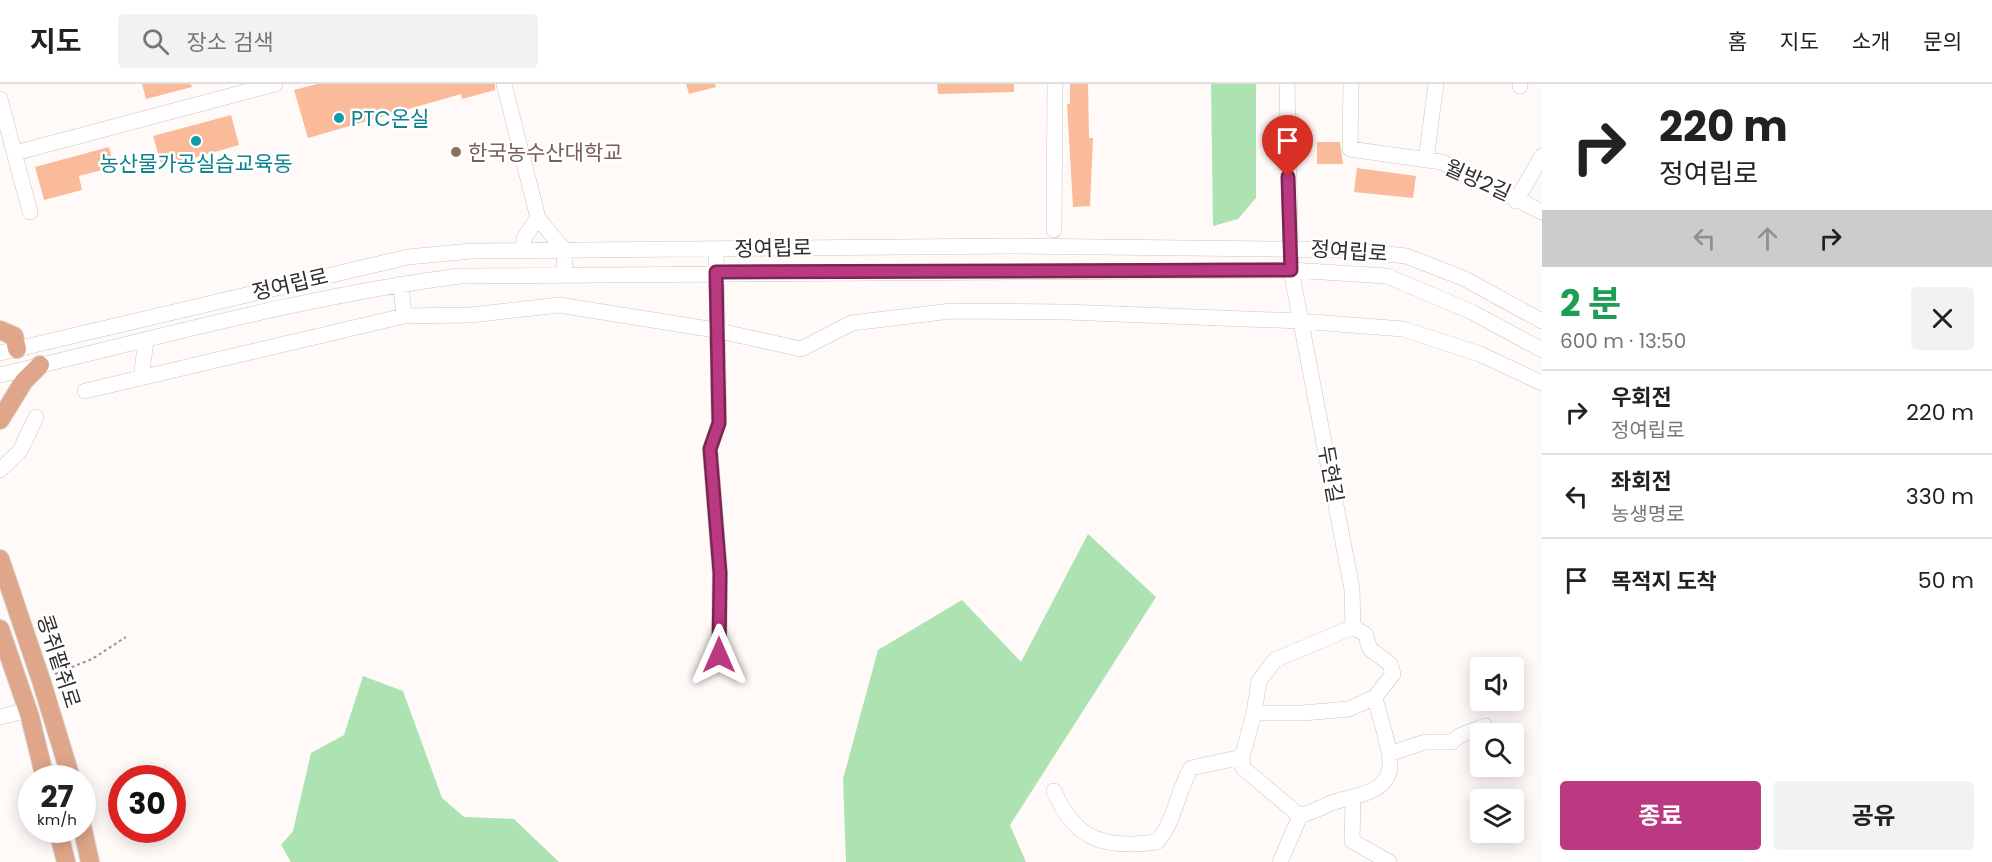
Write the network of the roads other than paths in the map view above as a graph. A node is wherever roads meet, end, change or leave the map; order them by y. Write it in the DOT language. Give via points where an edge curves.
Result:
graph roads {
  1 [pos="274,84"];
  2 [pos="504,84"];
  3 [pos="1055,84"];
  4 [pos="1287,84"];
  5 [pos="1350,84"];
  6 [pos="1436,84"];
  7 [pos="0,99"];
  8 [pos="15,153"];
  9 [pos="1542,156"];
  10 [pos="1426,160"];
  11 [pos="1516,201"];
  12 [pos="30,212"];
  13 [pos="1542,212"];
  14 [pos="538,218"];
  15 [pos="1054,230"];
  16 [pos="1024,246"];
  17 [pos="1083,247"];
  18 [pos="1290,247"];
  19 [pos="716,249"];
  20 [pos="564,250"];
  21 [pos="523,251"];
  22 [pos="1291,270"];
  23 [pos="716,272"];
  24 [pos="565,276"];
  25 [pos="401,284"];
  26 [pos="404,316"];
  27 [pos="1300,321"];
  28 [pos="1542,321"];
  29 [pos="0,330"];
  30 [pos="716,330"];
  31 [pos="146,341"];
  32 [pos="1542,350"];
  33 [pos="8,351"];
  34 [pos="40,365"];
  35 [pos="0,375"];
  36 [pos="141,378"];
  37 [pos="1542,383"];
  38 [pos="85,392"];
  39 [pos="36,417"];
  40 [pos="0,420"];
  41 [pos="0,470"];
  42 [pos="0,559"];
  43 [pos="1353,627"];
  44 [pos="0,628"];
  45 [pos="719,655"];
  46 [pos="1375,697"];
  47 [pos="28,710"];
  48 [pos="1254,713"];
  49 [pos="0,717"];
  50 [pos="1470,732"];
  51 [pos="1389,754"];
  52 [pos="1242,757"];
  53 [pos="42,765"];
  54 [pos="67,765"];
  55 [pos="1054,791"];
  56 [pos="1353,799"];
  57 [pos="1300,816"];
  58 [pos="61,843"];
  59 [pos="86,843"];
  60 [pos="66,862"];
  61 [pos="90,862"];
  62 [pos="1280,862"];
  63 [pos="1389,862"];
  1 -- 8 [label="street"];
  2 -- 14 [label="street"];
  3 -- 15 [label="street"];
  4 -- 18 [label="street, 두현길"];
  5 -- 10 [label="street, 월방2길" via="1350,149"];
  6 -- 10 [label="street, 월방2길"];
  7 -- 8 [label="street"];
  8 -- 12 [label="street"];
  9 -- 11 [label="street, 월방2길"];
  10 -- 11 [label="street, 월방2길" via="1442,162"];
  11 -- 13 [label="street"];
  14 -- 20 [label="street"];
  14 -- 21 [label="street" via="524,238"];
  15 -- 16 [label="street" via="1030,237"];
  15 -- 17 [label="street" via="1064,239 1080,239"];
  16 -- 17 [label="street, 정여립로"];
  16 -- 19 [label="street, 정여립로"];
  17 -- 18 [label="street, 정여립로"];
  18 -- 22 [label="street, 두현길"];
  18 -- 28 [label="street, 정여립로" via="1406,256 1463,278"];
  19 -- 20 [label="street, 정여립로"];
  19 -- 23 [label="street"];
  20 -- 21 [label="street, 정여립로"];
  20 -- 24 [label="street"];
  21 -- 33 [label="street, 정여립로" via="408,257"];
  22 -- 23 [label="street, 정여립로"];
  22 -- 27 [label="street, 두현길"];
  22 -- 32 [label="street, 정여립로" via="1387,276 1472,312"];
  23 -- 24 [label="street, 정여립로"];
  23 -- 30 [label="street"];
  24 -- 25 [label="street, 정여립로" via="460,276"];
  25 -- 26 [label="street"];
  25 -- 31 [label="street, 정여립로"];
  26 -- 30 [label="street" via="471,315 559,305"];
  26 -- 36 [label="street"];
  27 -- 30 [label="street" via="951,311 852,323 801,349"];
  27 -- 37 [label="street" via="1403,329 1480,354"];
  27 -- 43 [label="street, 두현길" via="1352,589"];
  29 -- 33 [label="main road" via="14,336"];
  30 -- 45 [label="street" via="719,423 710,449 720,573"];
  31 -- 34 [label="street, 정여립로"];
  31 -- 36 [label="street"];
  34 -- 35 [label="street, 정여립로"];
  34 -- 40 [label="main road" via="24,381"];
  36 -- 38 [label="street"];
  39 -- 41 [label="street" via="20,451"];
  42 -- 54 [label="main road, 콩쥐팥쥐로"];
  43 -- 46 [label="street" via="1365,634 1370,649 1390,663 1393,674"];
  43 -- 48 [label="street" via="1275,660 1259,681"];
  44 -- 47 [label="main road"];
  46 -- 48 [label="street" via="1349,709 1304,714"];
  46 -- 51 [label="street"];
  47 -- 49 [label="street"];
  47 -- 53 [label="main road"];
  48 -- 52 [label="street"];
  50 -- 51 [label="street" via="1452,742 1425,742"];
  51 -- 56 [label="street" via="1390,770 1382,784"];
  52 -- 55 [label="street" via="1191,768 1168,830 1158,842 1133,845 1092,838 1076,826"];
  52 -- 57 [label="street" via="1243,768"];
  56 -- 57 [label="street"];
  56 -- 63 [label="street" via="1352,841"];
  57 -- 62 [label="street"];
  58 -- 60 [label="main road"];
  59 -- 61 [label="main road"];
}
